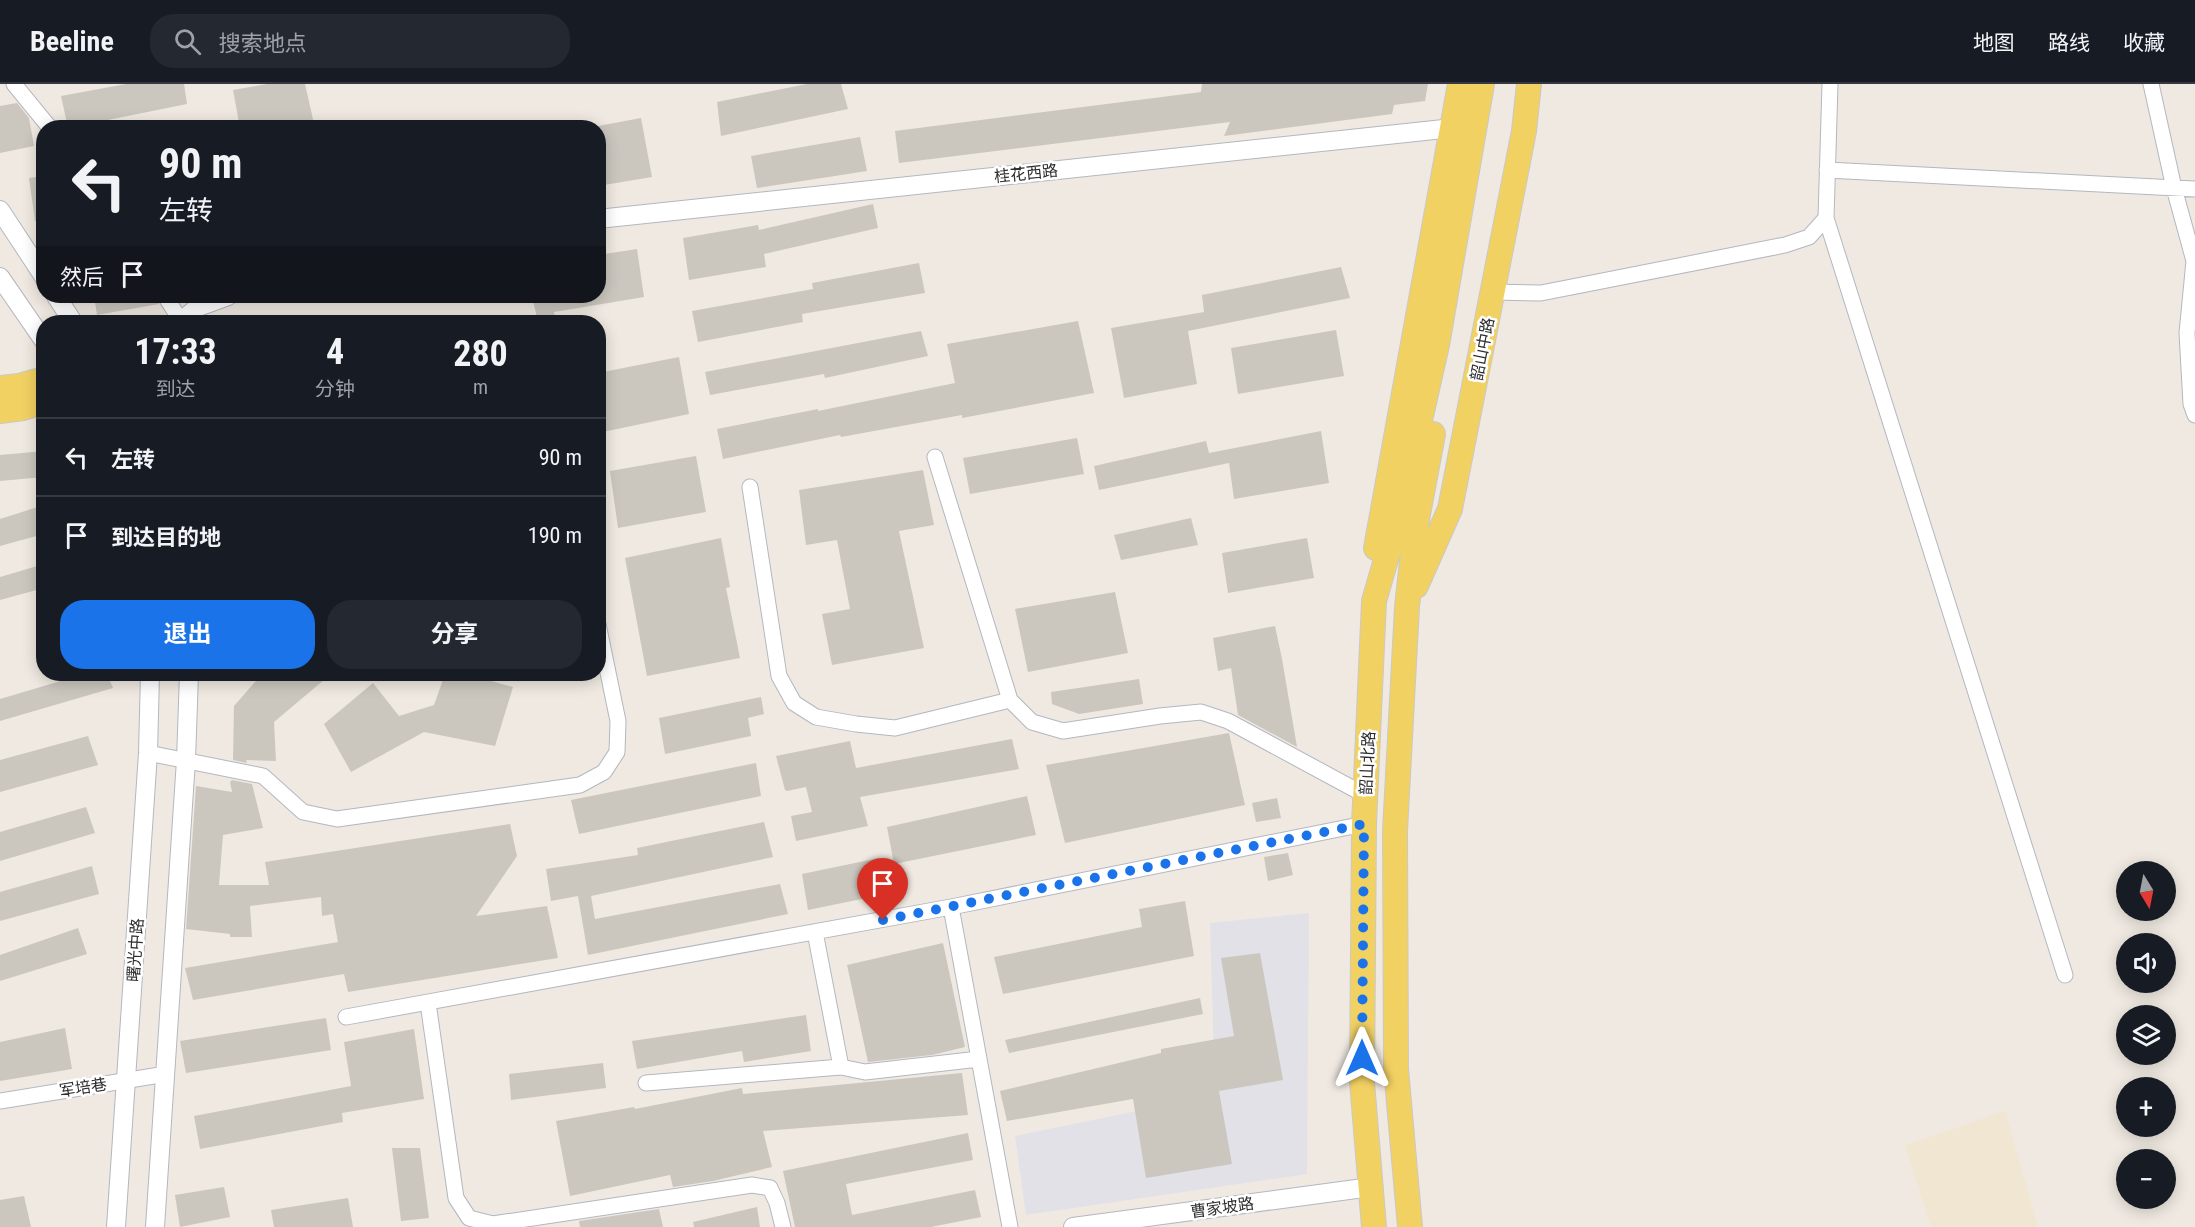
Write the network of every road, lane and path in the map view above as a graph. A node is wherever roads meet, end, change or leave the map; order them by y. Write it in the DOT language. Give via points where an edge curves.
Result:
graph roads {
  1 [pos="14,84"];
  2 [pos="1460,84"];
  3 [pos="1482,84"];
  4 [pos="1495,84"];
  5 [pos="1529,84"];
  6 [pos="1830,84"];
  7 [pos="2151,84"];
  8 [pos="43,120"];
  9 [pos="1453,128"];
  10 [pos="1827,170"];
  11 [pos="2174,188"];
  12 [pos="2195,189"];
  13 [pos="0,210"];
  14 [pos="606,218"];
  15 [pos="1826,218"];
  16 [pos="36,265"];
  17 [pos="0,277"];
  18 [pos="1493,292"];
  19 [pos="209,303"];
  20 [pos="189,315"];
  21 [pos="36,329"];
  22 [pos="36,381"];
  23 [pos="0,388"];
  24 [pos="36,404"];
  25 [pos="0,411"];
  26 [pos="2195,415"];
  27 [pos="935,457"];
  28 [pos="750,487"];
  29 [pos="1407,521"];
  30 [pos="1374,601"];
  31 [pos="1407,607"];
  32 [pos="606,663"];
  33 [pos="150,681"];
  34 [pos="189,681"];
  35 [pos="1010,700"];
  36 [pos="148,753"];
  37 [pos="186,760"];
  38 [pos="1365,795"];
  39 [pos="1364,824"];
  40 [pos="951,907"];
  41 [pos="815,932"];
  42 [pos="2065,975"];
  43 [pos="428,1002"];
  44 [pos="346,1017"];
  45 [pos="979,1059"];
  46 [pos="841,1067"];
  47 [pos="166,1074"];
  48 [pos="127,1080"];
  49 [pos="646,1083"];
  50 [pos="0,1101"];
  51 [pos="1371,1187"];
  52 [pos="116,1227"];
  53 [pos="155,1227"];
  54 [pos="783,1227"];
  55 [pos="1010,1227"];
  56 [pos="1073,1227"];
  57 [pos="1374,1227"];
  58 [pos="1410,1227"];
  1 -- 8 [label="street"];
  2 -- 9 [label="main road"];
  3 -- 29 [label="main road"];
  4 -- 29 [label="main road, 韶山中路"];
  5 -- 18 [label="main road, 韶山中路" via="1524,131"];
  6 -- 10 [label="street"];
  7 -- 11 [label="street"];
  9 -- 14 [label="street, 桂花西路"];
  9 -- 30 [label="main road" via="1375,551"];
  10 -- 11 [label="street"];
  10 -- 15 [label="street"];
  11 -- 12 [label="street"];
  11 -- 26 [label="street" via="2194,261 2187,333"];
  13 -- 16 [label="street"];
  15 -- 18 [label="street" via="1809,237 1785,245 1541,293"];
  15 -- 42 [label="street"];
  17 -- 21 [label="street"];
  18 -- 31 [label="main road, 韶山中路" via="1450,509"];
  19 -- 20 [label="street"];
  22 -- 23 [label="main road"];
  24 -- 25 [label="main road"];
  27 -- 35 [label="street"];
  28 -- 35 [label="street" via="779,676 794,703 816,717 894,728"];
  29 -- 30 [label="main road, 韶山北路"];
  29 -- 31 [label="main road, 韶山北路"];
  30 -- 38 [label="main road, 韶山北路"];
  31 -- 58 [label="main road, 韶山北路" via="1395,831 1396,1069"];
  32 -- 37 [label="street" via="618,721 617,752 604,772 579,784 337,819 303,812 263,776"];
  33 -- 36 [label="street, 曙光中路"];
  34 -- 37 [label="street"];
  35 -- 38 [label="street" via="1032,722 1063,731 1201,712 1228,721"];
  36 -- 37 [label="street"];
  36 -- 48 [label="street, 曙光中路"];
  37 -- 47 [label="street"];
  38 -- 39 [label="main road, 韶山北路"];
  39 -- 40 [label="street"];
  39 -- 51 [label="main road, 韶山北路" via="1362,1082"];
  40 -- 41 [label="street"];
  40 -- 45 [label="street"];
  41 -- 43 [label="street"];
  41 -- 46 [label="street"];
  43 -- 44 [label="street"];
  43 -- 54 [label="street" via="456,1198 469,1218 493,1224 753,1185 770,1188"];
  45 -- 46 [label="street" via="865,1072"];
  45 -- 55 [label="street"];
  46 -- 49 [label="street"];
  47 -- 48 [label="street, 军培巷"];
  47 -- 53 [label="street"];
  48 -- 50 [label="street, 军培巷"];
  48 -- 52 [label="street, 曙光中路"];
  51 -- 56 [label="street, 曹家坡路"];
  51 -- 57 [label="main road, 韶山北路"];
}
